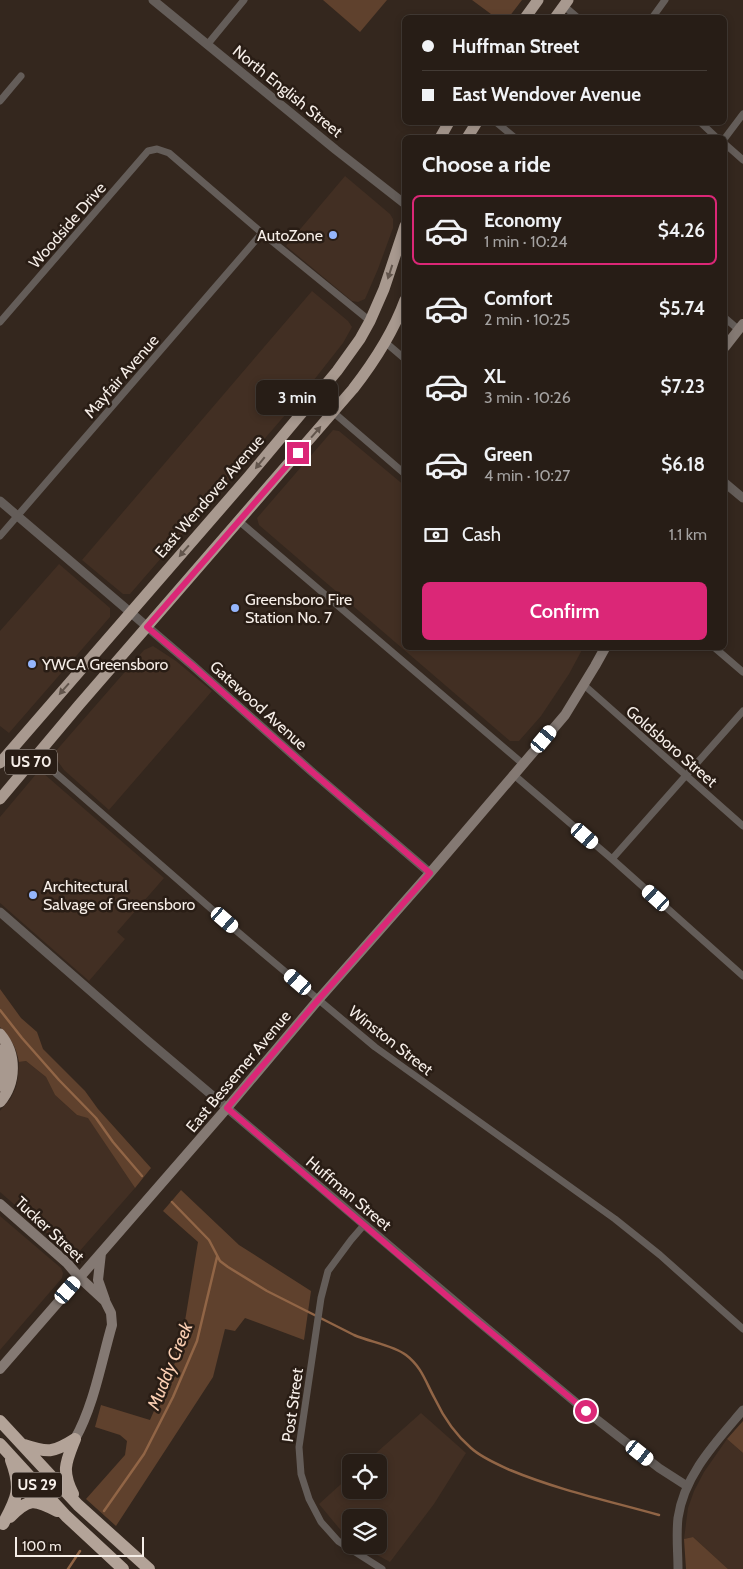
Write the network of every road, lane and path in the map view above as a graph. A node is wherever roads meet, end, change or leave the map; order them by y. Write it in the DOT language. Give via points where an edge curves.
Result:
graph roads {
  1 [pos="153,0"];
  2 [pos="244,0"];
  3 [pos="538,0"];
  4 [pos="665,0"];
  5 [pos="566,3"];
  6 [pos="527,15"];
  7 [pos="557,15"];
  8 [pos="576,15"];
  9 [pos="654,15"];
  10 [pos="207,45"];
  11 [pos="21,76"];
  12 [pos="0,101"];
  13 [pos="743,114"];
  14 [pos="500,125"];
  15 [pos="703,125"];
  16 [pos="511,135"];
  17 [pos="714,135"];
  18 [pos="726,135"];
  19 [pos="727,146"];
  20 [pos="743,160"];
  21 [pos="402,202"];
  22 [pos="262,233"];
  23 [pos="402,235"];
  24 [pos="402,306"];
  25 [pos="727,319"];
  26 [pos="370,321"];
  27 [pos="0,322"];
  28 [pos="741,327"];
  29 [pos="385,342"];
  30 [pos="727,344"];
  31 [pos="402,356"];
  32 [pos="333,412"];
  33 [pos="402,471"];
  34 [pos="727,485"];
  35 [pos="743,498"];
  36 [pos="0,501"];
  37 [pos="18,516"];
  38 [pos="239,521"];
  39 [pos="0,536"];
  40 [pos="130,612"];
  41 [pos="147,627"];
  42 [pos="603,650"];
  43 [pos="717,650"];
  44 [pos="743,672"];
  45 [pos="584,686"];
  46 [pos="743,711"];
  47 [pos="36,756"];
  48 [pos="0,763"];
  49 [pos="523,764"];
  50 [pos="514,775"];
  51 [pos="685,776"];
  52 [pos="0,799"];
  53 [pos="743,826"];
  54 [pos="612,859"];
  55 [pos="430,873"];
  56 [pos="0,912"];
  57 [pos="743,976"];
  58 [pos="318,1000"];
  59 [pos="0,1034"];
  60 [pos="0,1050"];
  61 [pos="0,1086"];
  62 [pos="0,1102"];
  63 [pos="227,1108"];
  64 [pos="0,1204"];
  65 [pos="364,1225"];
  66 [pos="102,1252"];
  67 [pos="79,1277"];
  68 [pos="105,1301"];
  69 [pos="743,1329"];
  70 [pos="0,1369"];
  71 [pos="743,1410"];
  72 [pos="0,1421"];
  73 [pos="75,1439"];
  74 [pos="22,1445"];
  75 [pos="4,1449"];
  76 [pos="687,1486"];
  77 [pos="78,1505"];
  78 [pos="66,1516"];
  79 [pos="1,1525"];
  80 [pos="123,1569"];
  81 [pos="148,1569"];
  82 [pos="382,1569"];
  83 [pos="678,1569"];
  1 -- 10 [label="street, North English Street"];
  2 -- 10 [label="street"];
  3 -- 6 [label="highway"];
  4 -- 9 [label="street"];
  5 -- 7 [label="highway"];
  5 -- 8 [label="street"];
  10 -- 21 [label="street, North English Street"];
  11 -- 12 [label="street"];
  13 -- 18 [label="street"];
  14 -- 16 [label="street"];
  15 -- 17 [label="street"];
  19 -- 20 [label="street"];
  22 -- 26 [label="street"];
  22 -- 27 [label="street, Woodside Drive" via="169,153 157,149 148,151"];
  22 -- 37 [label="street, Mayfair Avenue"];
  23 -- 26 [label="highway, East Wendover Avenue / US 70, one-way"];
  24 -- 29 [label="highway, US 70"];
  25 -- 28 [label="street"];
  26 -- 40 [label="highway, East Wendover Avenue / US 70, one-way" via="319,394"];
  28 -- 30 [label="main road"];
  29 -- 31 [label="street"];
  29 -- 32 [label="highway, US 70" via="363,376"];
  32 -- 33 [label="street"];
  38 -- 32 [label="highway, US 70, one-way"];
  34 -- 35 [label="street"];
  36 -- 37 [label="street, Gatewood Avenue"];
  37 -- 39 [label="street, Mayfair Avenue"];
  37 -- 40 [label="street, Gatewood Avenue"];
  38 -- 41 [label="highway, US 70"];
  38 -- 49 [label="street"];
  40 -- 41 [label="street, Gatewood Avenue"];
  40 -- 48 [label="highway, East Wendover Avenue / US 70, one-way"];
  41 -- 47 [label="highway, US 70"];
  41 -- 55 [label="street, Gatewood Avenue"];
  42 -- 45 [label="main road, East Bessemer Avenue"];
  43 -- 44 [label="street"];
  45 -- 49 [label="main road, East Bessemer Avenue"];
  45 -- 51 [label="street, Goldsboro Street"];
  46 -- 51 [label="street"];
  47 -- 52 [label="highway, US 70"];
  47 -- 58 [label="street, Winston Street"];
  49 -- 50 [label="main road, East Bessemer Avenue"];
  50 -- 54 [label="street"];
  50 -- 55 [label="main road, East Bessemer Avenue"];
  51 -- 53 [label="street, Goldsboro Street"];
  51 -- 54 [label="street"];
  54 -- 57 [label="street"];
  55 -- 58 [label="main road, East Bessemer Avenue"];
  56 -- 63 [label="street, Huffman Street"];
  58 -- 63 [label="main road, East Bessemer Avenue"];
  58 -- 69 [label="street, Winston Street" via="400,1066 631,1231"];
  59 -- 62 [label="highway" via="9,1046 13,1068 9,1088"];
  60 -- 61 [label="highway" via="3,1064"];
  63 -- 65 [label="street, Huffman Street"];
  63 -- 66 [label="main road, East Bessemer Avenue"];
  64 -- 67 [label="main road, Tucker Street"];
  65 -- 76 [label="street, Huffman Street" via="586,1411"];
  65 -- 82 [label="street, Post Street" via="328,1271 321,1298 299,1447 309,1499 322,1522 338,1541"];
  66 -- 67 [label="main road, East Bessemer Avenue"];
  66 -- 68 [label="main road" via="98,1280"];
  67 -- 68 [label="main road, Tucker Street"];
  67 -- 70 [label="main road, East Bessemer Avenue"];
  68 -- 73 [label="main road" via="112,1325 83,1426"];
  71 -- 76 [label="street"];
  72 -- 74 [label="highway, US 29"];
  73 -- 74 [label="highway" via="58,1450 42,1451"];
  73 -- 77 [label="highway" via="65,1465 66,1481"];
  74 -- 77 [label="highway, US 29"];
  75 -- 78 [label="highway, US 29"];
  75 -- 79 [label="highway" via="17,1476 17,1490"];
  76 -- 83 [label="street" via="678,1520"];
  77 -- 81 [label="highway, US 29"];
  78 -- 79 [label="highway" via="44,1504 32,1502 21,1505"];
  78 -- 80 [label="highway, US 29"];
}
